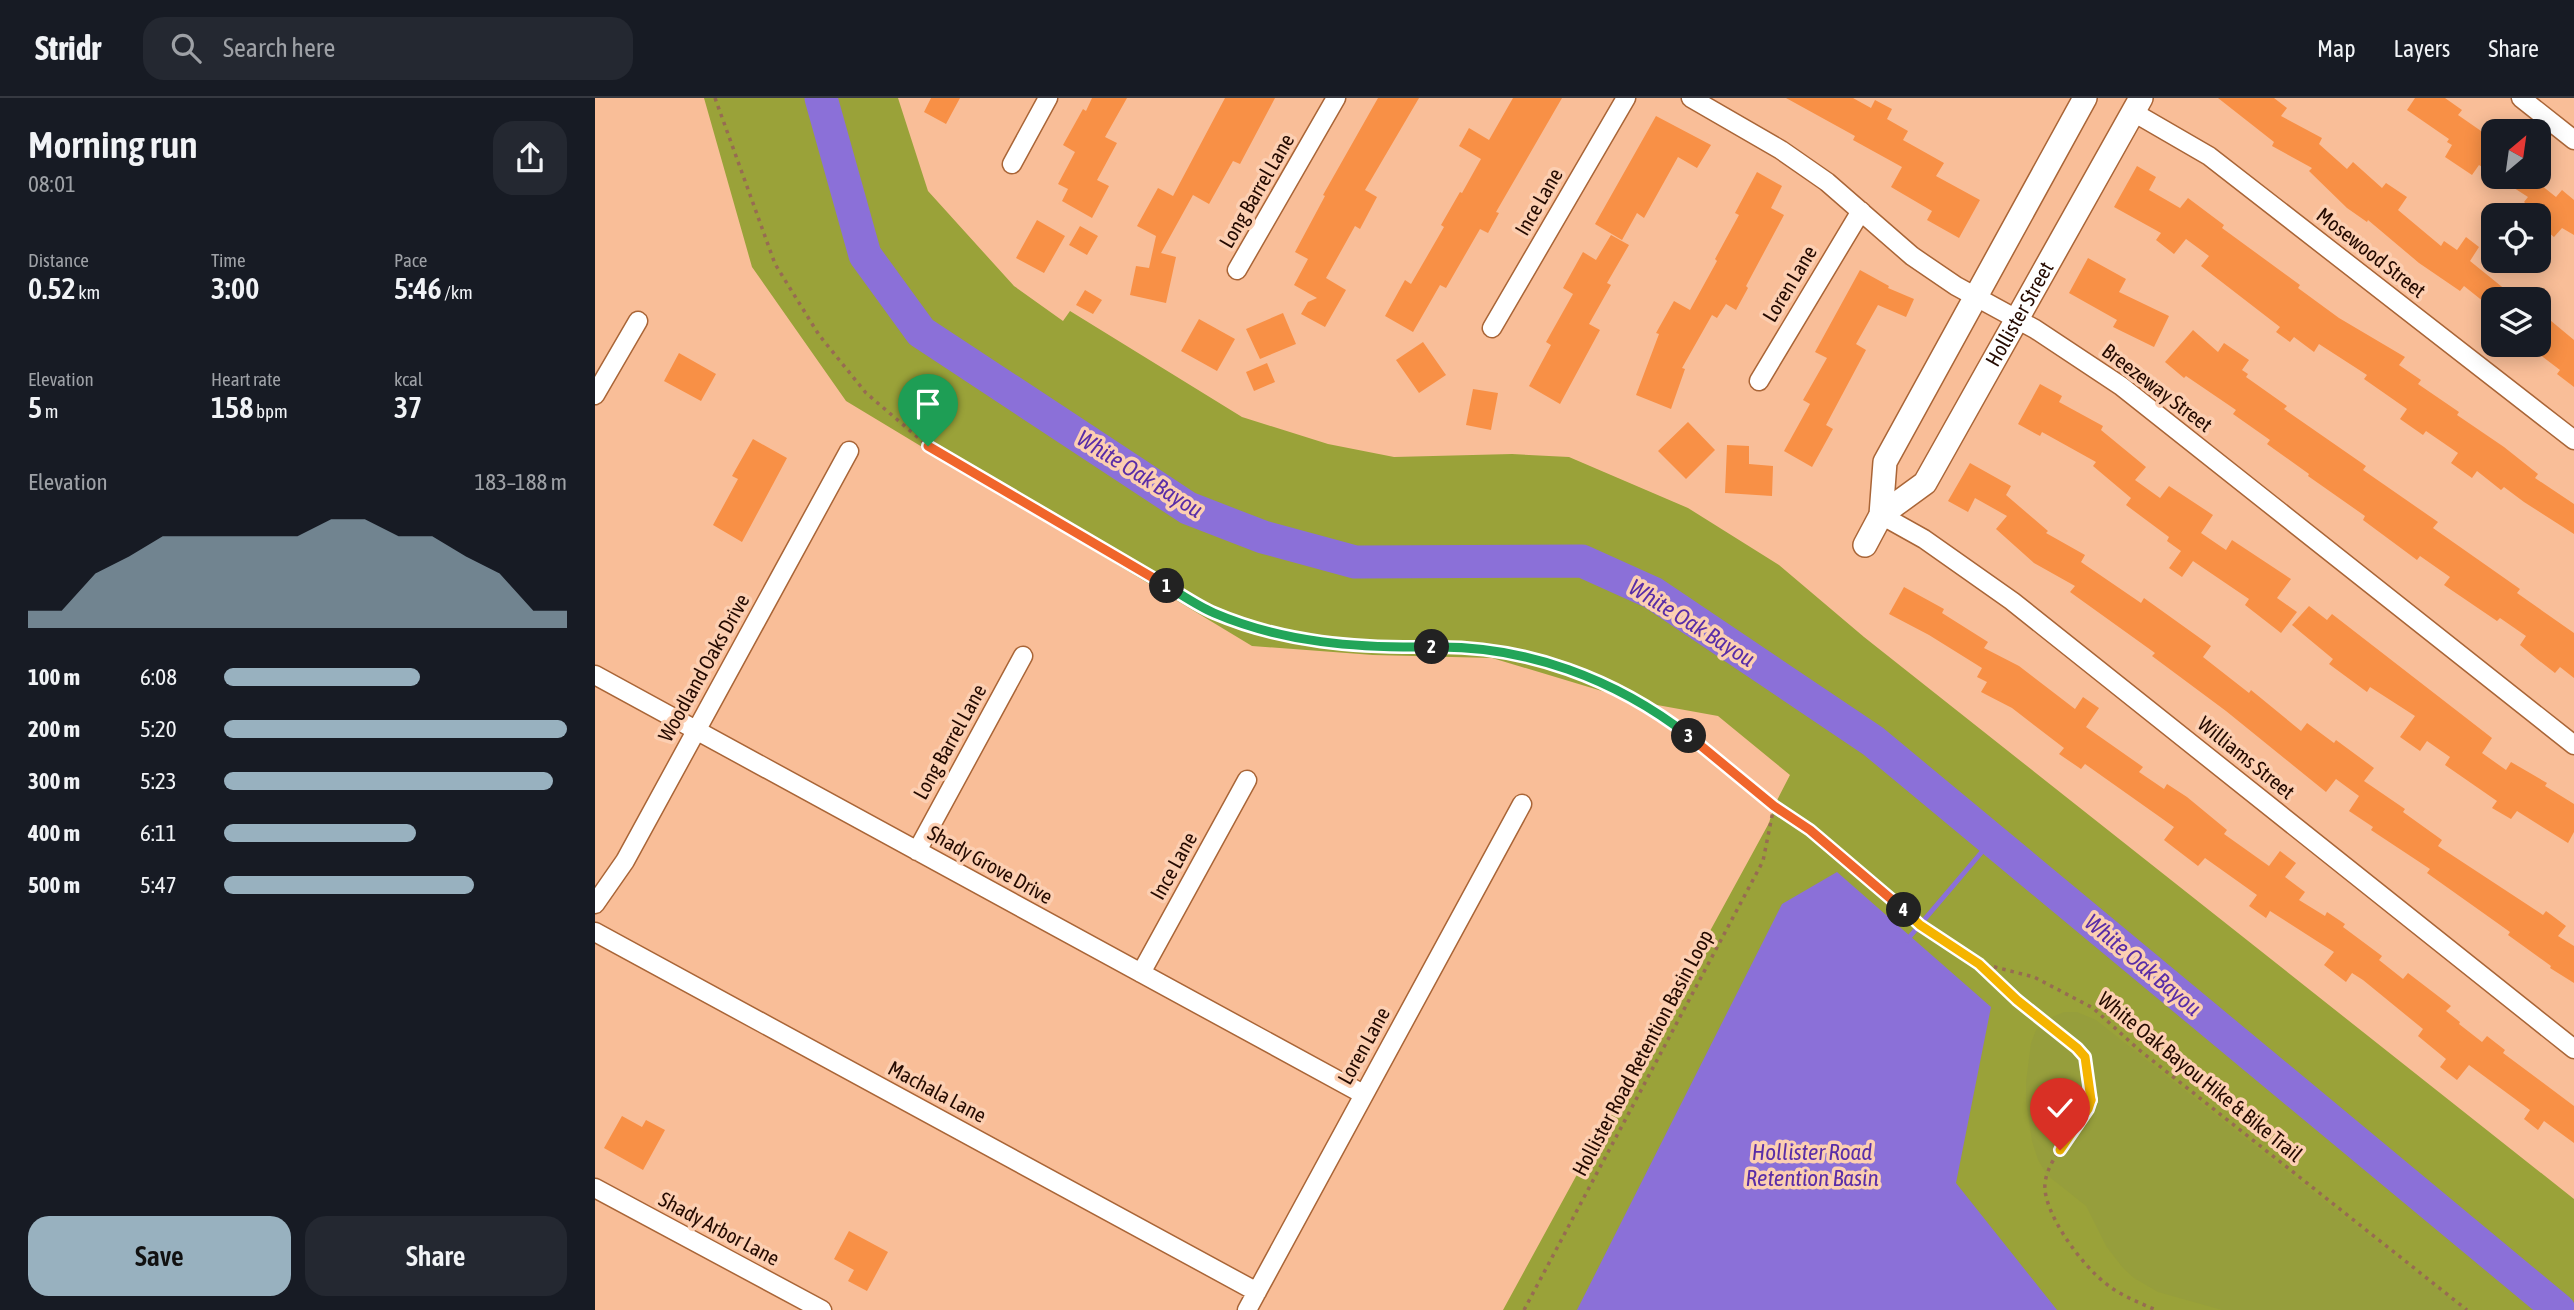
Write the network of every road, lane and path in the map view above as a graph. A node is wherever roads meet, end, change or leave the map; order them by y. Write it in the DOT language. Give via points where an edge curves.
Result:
graph roads {
  1 [pos="715,98"];
  2 [pos="1048,98"];
  3 [pos="1336,98"];
  4 [pos="1626,98"];
  5 [pos="1692,98"];
  6 [pos="2085,98"];
  7 [pos="2521,98"];
  8 [pos="2137,105"];
  9 [pos="2574,140"];
  10 [pos="1012,164"];
  11 [pos="1861,211"];
  12 [pos="1237,270"];
  13 [pos="1975,296"];
  14 [pos="2018,319"];
  15 [pos="638,321"];
  16 [pos="1492,328"];
  17 [pos="1759,381"];
  18 [pos="595,396"];
  19 [pos="2574,440"];
  20 [pos="849,451"];
  21 [pos="1881,515"];
  22 [pos="1865,545"];
  23 [pos="1023,656"];
  24 [pos="595,675"];
  25 [pos="696,730"];
  26 [pos="2574,745"];
  27 [pos="1247,780"];
  28 [pos="1522,804"];
  29 [pos="1774,806"];
  30 [pos="917,851"];
  31 [pos="595,904"];
  32 [pos="595,932"];
  33 [pos="1979,964"];
  34 [pos="1141,973"];
  35 [pos="2574,1049"];
  36 [pos="1363,1094"];
  37 [pos="595,1188"];
  38 [pos="1257,1292"];
  39 [pos="822,1310"];
  40 [pos="1247,1310"];
  41 [pos="1524,1310"];
  42 [pos="2156,1310"];
  43 [pos="2467,1310"];
  1 -- 29 [label="path, White Oak Bayou Hike & Bike Trail" via="775,264 801,308 866,393 928,446 1212,612 1247,626 1344,646 1491,649 1585,676 1663,716"];
  2 -- 10 [label="street"];
  3 -- 12 [label="street, Long Barrel Lane"];
  4 -- 16 [label="street, Ince Lane"];
  5 -- 11 [label="street, Breezeway Street" via="1781,150"];
  6 -- 13 [label="street, Hollister Street"];
  7 -- 9 [label="street"];
  8 -- 14 [label="street, Hollister Street"];
  8 -- 19 [label="street, Mosewood Street"];
  11 -- 13 [label="street, Breezeway Street" via="1912,256"];
  11 -- 17 [label="street, Loren Lane"];
  13 -- 14 [label="street, Breezeway Street"];
  13 -- 21 [label="street, Hollister Street" via="1885,461"];
  14 -- 21 [label="street, Hollister Street" via="1925,483"];
  14 -- 26 [label="street, Breezeway Street" via="2121,386"];
  15 -- 18 [label="street"];
  20 -- 25 [label="street, Woodland Oaks Drive"];
  21 -- 22 [label="street, Hollister Street"];
  21 -- 35 [label="street, Williams Street" via="1924,539 2012,601"];
  23 -- 30 [label="street, Long Barrel Lane"];
  24 -- 25 [label="street, Shady Grove Drive"];
  25 -- 30 [label="street, Shady Grove Drive"];
  25 -- 31 [label="street, Woodland Oaks Drive" via="625,861"];
  27 -- 34 [label="street, Ince Lane"];
  28 -- 36 [label="street, Loren Lane"];
  29 -- 33 [label="path, White Oak Bayou Hike & Bike Trail" via="1810,830 1920,925"];
  29 -- 41 [label="path, Hollister Road Retention Basin Loop" via="1763,861"];
  30 -- 34 [label="street, Shady Grove Drive"];
  32 -- 38 [label="street, Machala Lane"];
  33 -- 42 [label="path" via="2085,1057 2092,1098 2052,1161 2045,1194 2057,1223 2087,1266 2114,1290"];
  33 -- 43 [label="path, White Oak Bayou Hike & Bike Trail" via="2034,976 2093,1008 2138,1049"];
  34 -- 36 [label="street, Shady Grove Drive"];
  36 -- 38 [label="street, Loren Lane"];
  37 -- 39 [label="street, Shady Arbor Lane"];
  38 -- 40 [label="street, Loren Lane"];
}
